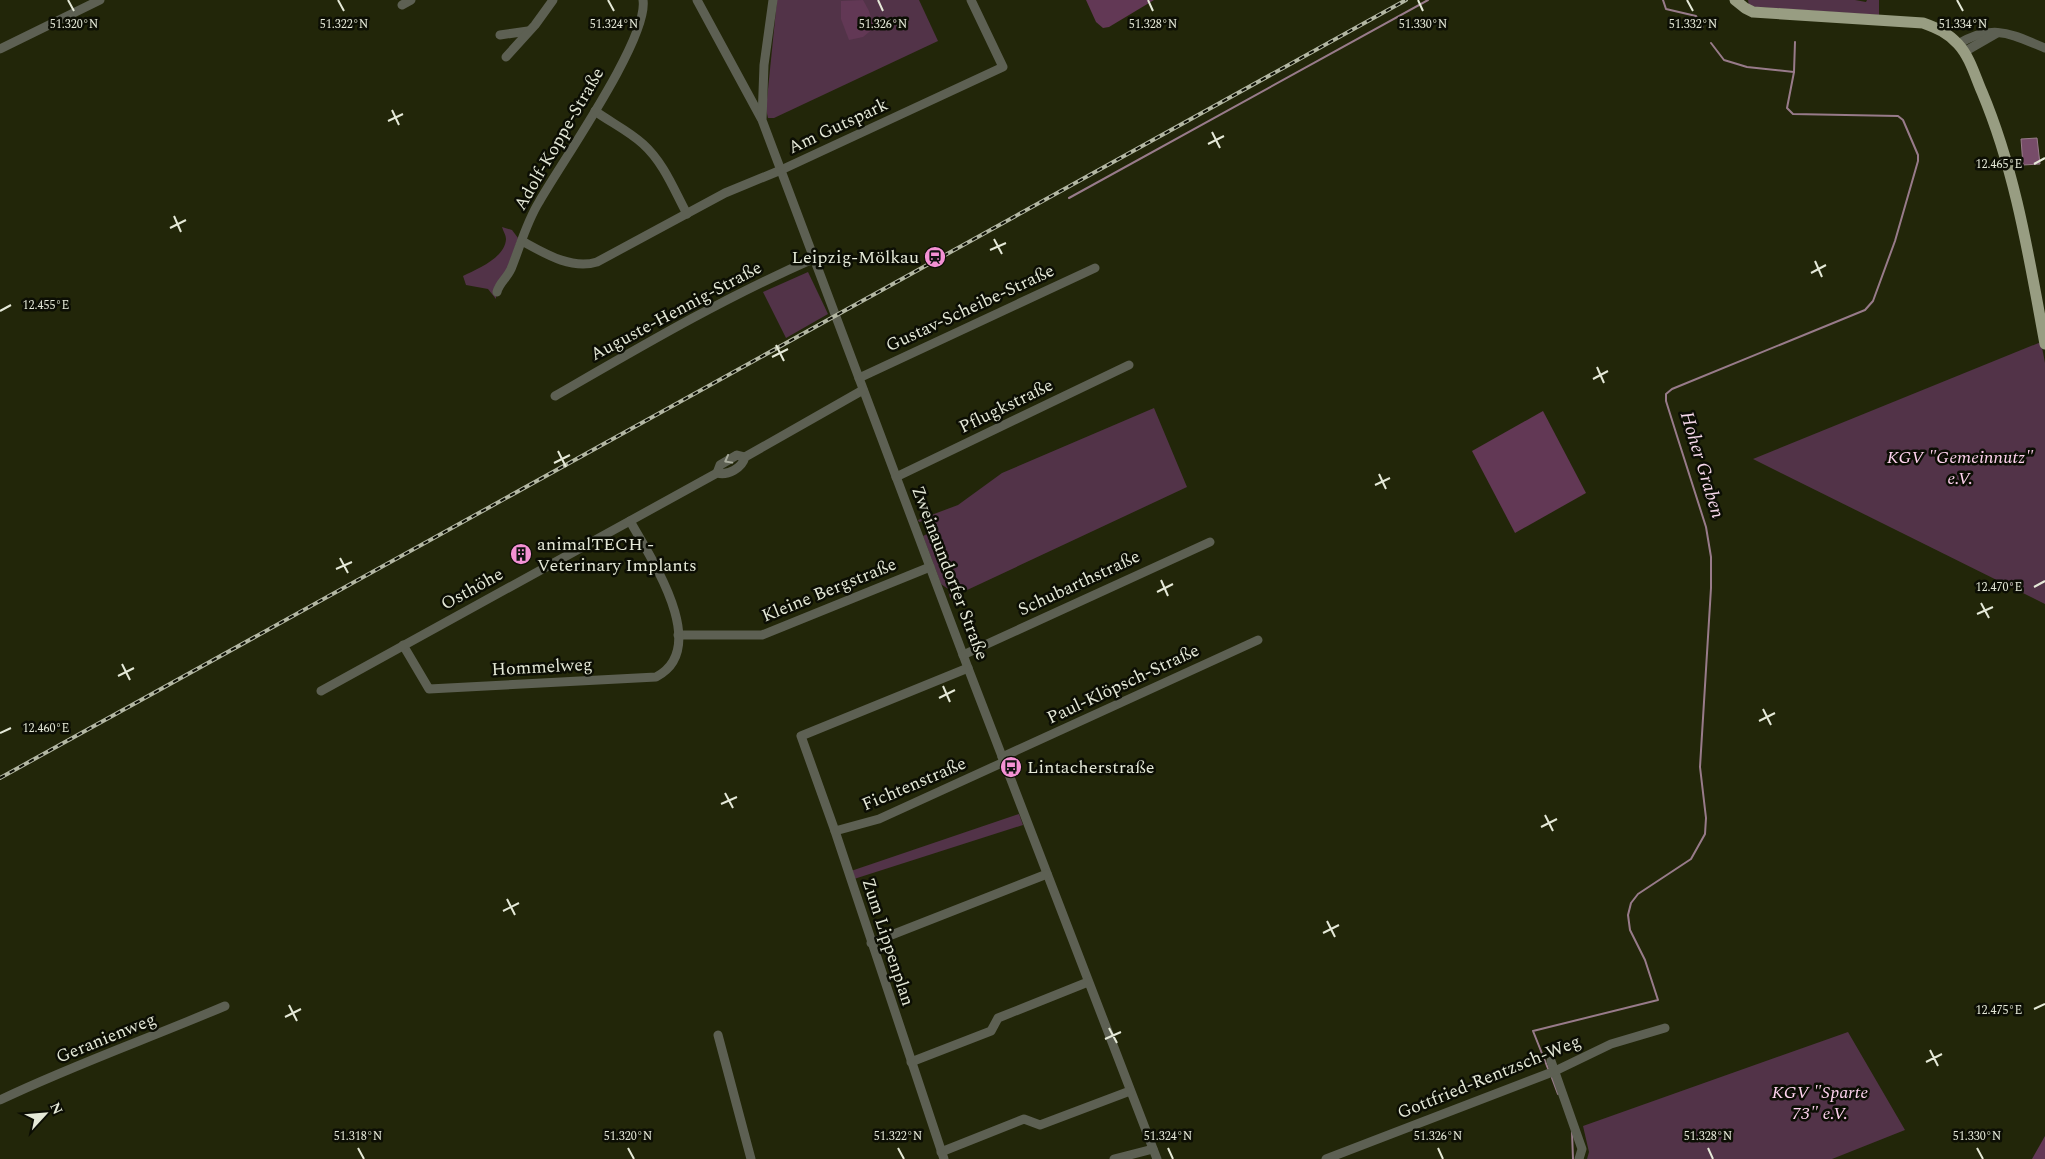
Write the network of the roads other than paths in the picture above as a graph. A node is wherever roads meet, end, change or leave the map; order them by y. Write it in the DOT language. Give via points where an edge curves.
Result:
graph roads {
  1 [pos="100,0"];
  2 [pos="411,0"];
  3 [pos="553,0"];
  4 [pos="643,0"];
  5 [pos="697,0"];
  6 [pos="773,0"];
  7 [pos="971,0"];
  8 [pos="1735,0"];
  9 [pos="402,5"];
  10 [pos="528,32"];
  11 [pos="500,35"];
  12 [pos="0,48"];
  13 [pos="1961,48"];
  14 [pos="2045,48"];
  15 [pos="506,57"];
  16 [pos="594,111"];
  17 [pos="762,120"];
  18 [pos="781,170"];
  19 [pos="687,214"];
  20 [pos="522,241"];
  21 [pos="815,258"];
  22 [pos="1095,268"];
  23 [pos="498,292"];
  24 [pos="2045,344"];
  25 [pos="1129,365"];
  26 [pos="859,378"];
  27 [pos="863,390"];
  28 [pos="555,396"];
  29 [pos="896,476"];
  30 [pos="630,520"];
  31 [pos="1210,542"];
  32 [pos="930,567"];
  33 [pos="678,635"];
  34 [pos="1258,640"];
  35 [pos="403,645"];
  36 [pos="963,655"];
  37 [pos="968,668"];
  38 [pos="321,691"];
  39 [pos="1003,760"];
  40 [pos="835,831"];
  41 [pos="1047,874"];
  42 [pos="871,943"];
  43 [pos="1088,982"];
  44 [pos="225,1006"];
  45 [pos="1665,1028"];
  46 [pos="718,1035"];
  47 [pos="1551,1061"];
  48 [pos="911,1062"];
  49 [pos="1555,1071"];
  50 [pos="1130,1091"];
  51 [pos="0,1100"];
  52 [pos="1152,1149"];
  53 [pos="942,1155"];
  54 [pos="751,1159"];
  55 [pos="1114,1159"];
  56 [pos="1157,1159"];
  57 [pos="1326,1159"];
  58 [pos="1579,1159"];
  1 -- 12 [label="street"];
  2 -- 9 [label="street"];
  3 -- 10 [label="street"];
  4 -- 16 [label="street, Adolf-Koppe-Straße" via="645,10 638,30"];
  5 -- 17 [label="street"];
  6 -- 17 [label="street, Zweinaundorfer Straße" via="764,65"];
  7 -- 18 [label="street, Am Gutspark" via="1003,67"];
  8 -- 13 [label="main road" via="1753,12 1923,23 1944,32"];
  10 -- 11 [label="street"];
  10 -- 15 [label="street"];
  13 -- 14 [label="street" via="1997,33 2011,34"];
  13 -- 24 [label="main road" via="2000,136 2021,215"];
  16 -- 19 [label="street" via="642,143 666,174"];
  16 -- 20 [label="street, Adolf-Koppe-Straße" via="537,204"];
  17 -- 18 [label="street, Zweinaundorfer Straße"];
  18 -- 19 [label="street, Am Gutspark"];
  18 -- 21 [label="street, Zweinaundorfer Straße"];
  19 -- 20 [label="street, Am Gutspark" via="602,260 585,264 567,262"];
  20 -- 23 [label="street, Adolf-Koppe-Straße"];
  21 -- 26 [label="street, Zweinaundorfer Straße"];
  21 -- 28 [label="street, Auguste-Hennig-Straße" via="658,337"];
  22 -- 26 [label="street, Gustav-Scheibe-Straße"];
  25 -- 29 [label="street, Pflugkstraße"];
  26 -- 27 [label="street, Zweinaundorfer Straße"];
  27 -- 29 [label="street, Zweinaundorfer Straße"];
  27 -- 30 [label="street, Osthöhe" via="745,457 742,464 725,474 717,473"];
  29 -- 32 [label="street, Zweinaundorfer Straße"];
  30 -- 33 [label="street" via="671,599"];
  30 -- 35 [label="street, Osthöhe"];
  31 -- 36 [label="street, Schubarthstraße"];
  32 -- 33 [label="street, Kleine Bergstraße" via="762,635"];
  32 -- 36 [label="street, Zweinaundorfer Straße"];
  33 -- 35 [label="street, Hommelweg" via="674,662 656,677 428,689"];
  34 -- 39 [label="street, Paul-Klöpsch-Straße"];
  35 -- 38 [label="street, Osthöhe"];
  36 -- 37 [label="street, Zweinaundorfer Straße"];
  37 -- 39 [label="street, Zweinaundorfer Straße"];
  37 -- 40 [label="street, Zum Lippenplan" via="801,736"];
  39 -- 40 [label="street, Fichtenstraße" via="879,819"];
  39 -- 41 [label="street, Zweinaundorfer Straße"];
  40 -- 42 [label="street, Zum Lippenplan"];
  41 -- 42 [label="street"];
  41 -- 43 [label="street, Zweinaundorfer Straße"];
  42 -- 48 [label="street, Zum Lippenplan"];
  43 -- 48 [label="street" via="998,1018 991,1031"];
  43 -- 50 [label="street, Zweinaundorfer Straße"];
  44 -- 51 [label="street, Geranienweg"];
  45 -- 49 [label="street, Gottfried-Rentzsch-Weg" via="1611,1044"];
  46 -- 54 [label="street"];
  47 -- 49 [label="street"];
  48 -- 53 [label="street, Zum Lippenplan"];
  49 -- 57 [label="street, Gottfried-Rentzsch-Weg"];
  49 -- 58 [label="street" via="1582,1149"];
  50 -- 52 [label="street, Zweinaundorfer Straße"];
  50 -- 53 [label="street" via="1040,1125 1024,1119"];
  52 -- 55 [label="street"];
  52 -- 56 [label="street, Zweinaundorfer Straße"];
}
